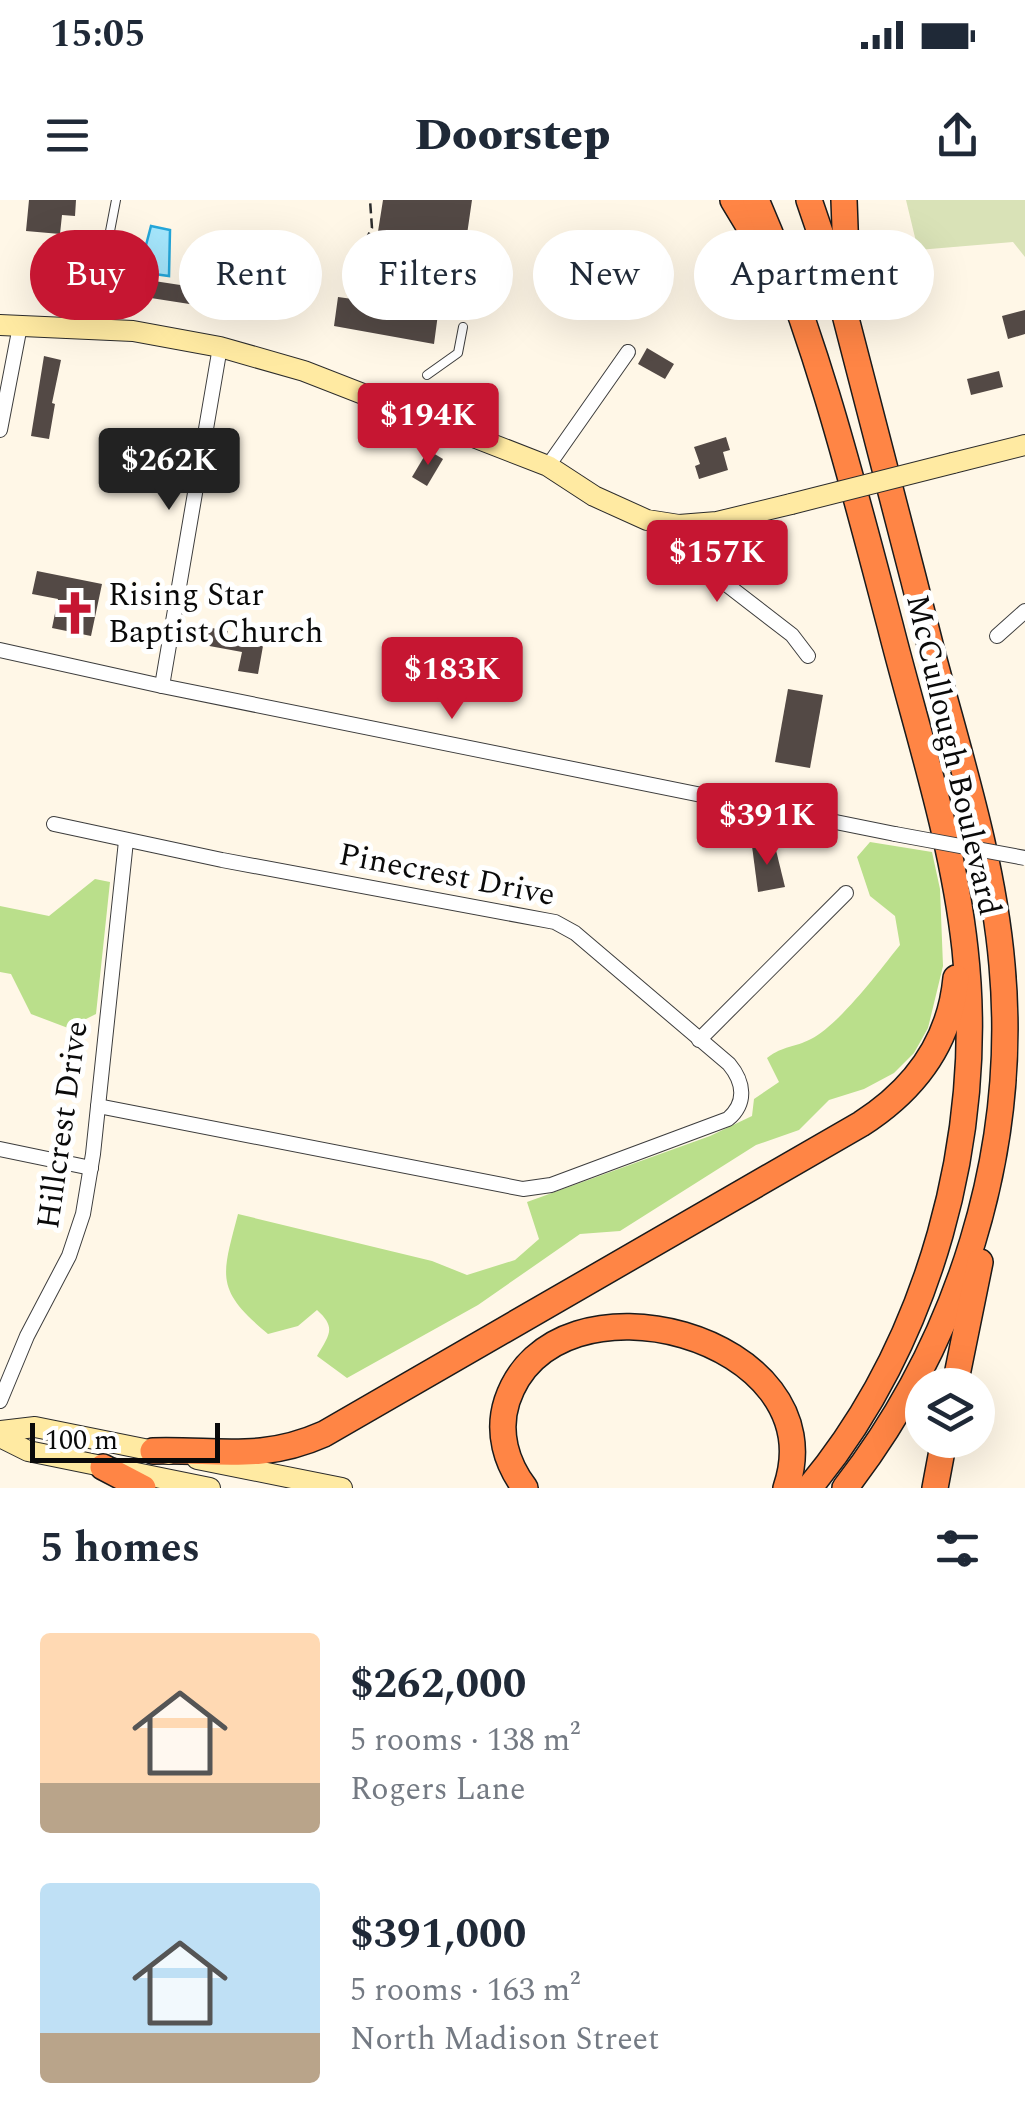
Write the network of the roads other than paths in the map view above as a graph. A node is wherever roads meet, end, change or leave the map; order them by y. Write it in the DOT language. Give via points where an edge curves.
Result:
graph roads {
  1 [pos="116,200"];
  2 [pos="734,200"];
  3 [pos="756,200"];
  4 [pos="809,200"];
  5 [pos="844,200"];
  6 [pos="10,326"];
  7 [pos="463,327"];
  8 [pos="92,330"];
  9 [pos="852,342"];
  10 [pos="220,348"];
  11 [pos="628,352"];
  12 [pos="427,375"];
  13 [pos="837,424"];
  14 [pos="0,430"];
  15 [pos="1025,445"];
  16 [pos="548,466"];
  17 [pos="679,525"];
  18 [pos="1025,611"];
  19 [pos="998,636"];
  20 [pos="0,650"];
  21 [pos="808,656"];
  22 [pos="162,686"];
  23 [pos="54,824"];
  24 [pos="126,841"];
  25 [pos="1025,858"];
  26 [pos="846,893"];
  27 [pos="958,903"];
  28 [pos="700,1040"];
  29 [pos="98,1106"];
  30 [pos="998,1125"];
  31 [pos="0,1149"];
  32 [pos="91,1168"];
  33 [pos="958,1368"];
  34 [pos="0,1402"];
  35 [pos="0,1434"];
  36 [pos="153,1451"];
  37 [pos="940,1458"];
  38 [pos="943,1458"];
  39 [pos="104,1467"];
  40 [pos="143,1488"];
  41 [pos="210,1488"];
  42 [pos="342,1488"];
  43 [pos="525,1488"];
  44 [pos="786,1488"];
  45 [pos="809,1488"];
  46 [pos="845,1488"];
  47 [pos="934,1488"];
  48 [pos="944,1488"];
  1 -- 8 [label="lane"];
  2 -- 13 [label="highway" via="766,256"];
  3 -- 13 [label="highway, McCullough Boulevard"];
  4 -- 9 [label="highway, McCullough Boulevard"];
  5 -- 9 [label="highway"];
  6 -- 8 [label="street"];
  6 -- 14 [label="street"];
  7 -- 12 [label="lane" via="458,353"];
  8 -- 10 [label="street"];
  9 -- 30 [label="highway, McCullough Boulevard" via="997,922 1004,1001"];
  10 -- 16 [label="street" via="304,371"];
  10 -- 22 [label="street"];
  11 -- 16 [label="street"];
  13 -- 27 [label="highway, McCullough Boulevard"];
  15 -- 17 [label="street, bridge" via="717,522"];
  16 -- 17 [label="street" via="624,511"];
  17 -- 21 [label="street" via="687,554"];
  18 -- 19 [label="street"];
  20 -- 22 [label="street"];
  22 -- 25 [label="street, bridge"];
  23 -- 24 [label="street, Pinecrest Drive"];
  24 -- 28 [label="street, Pinecrest Drive" via="555,922"];
  24 -- 29 [label="street, Hillcrest Drive"];
  26 -- 28 [label="street"];
  27 -- 36 [label="highway" via="954,992 943,1033 922,1070 878,1113 324,1434 260,1453"];
  27 -- 45 [label="highway, McCullough Boulevard" via="968,995 966,1088 942,1225 889,1364"];
  28 -- 29 [label="street, Pinecrest Drive" via="740,1080 734,1114 532,1189"];
  29 -- 32 [label="street, Hillcrest Drive"];
  30 -- 33 [label="highway" via="996,1178"];
  30 -- 46 [label="highway, McCullough Boulevard" via="986,1194 948,1310 902,1404"];
  31 -- 32 [label="street"];
  32 -- 34 [label="street, Hillcrest Drive" via="73,1247"];
  35 -- 36 [label="street" via="34,1427"];
  35 -- 39 [label="street" via="28,1451"];
  36 -- 42 [label="street"];
  37 -- 47 [label="highway"];
  38 -- 48 [label="highway"];
  39 -- 40 [label="highway"];
  39 -- 41 [label="street"];
  43 -- 44 [label="highway" via="503,1434 505,1409 521,1374 565,1340 637,1327 709,1344 763,1382 791,1431"];
}
